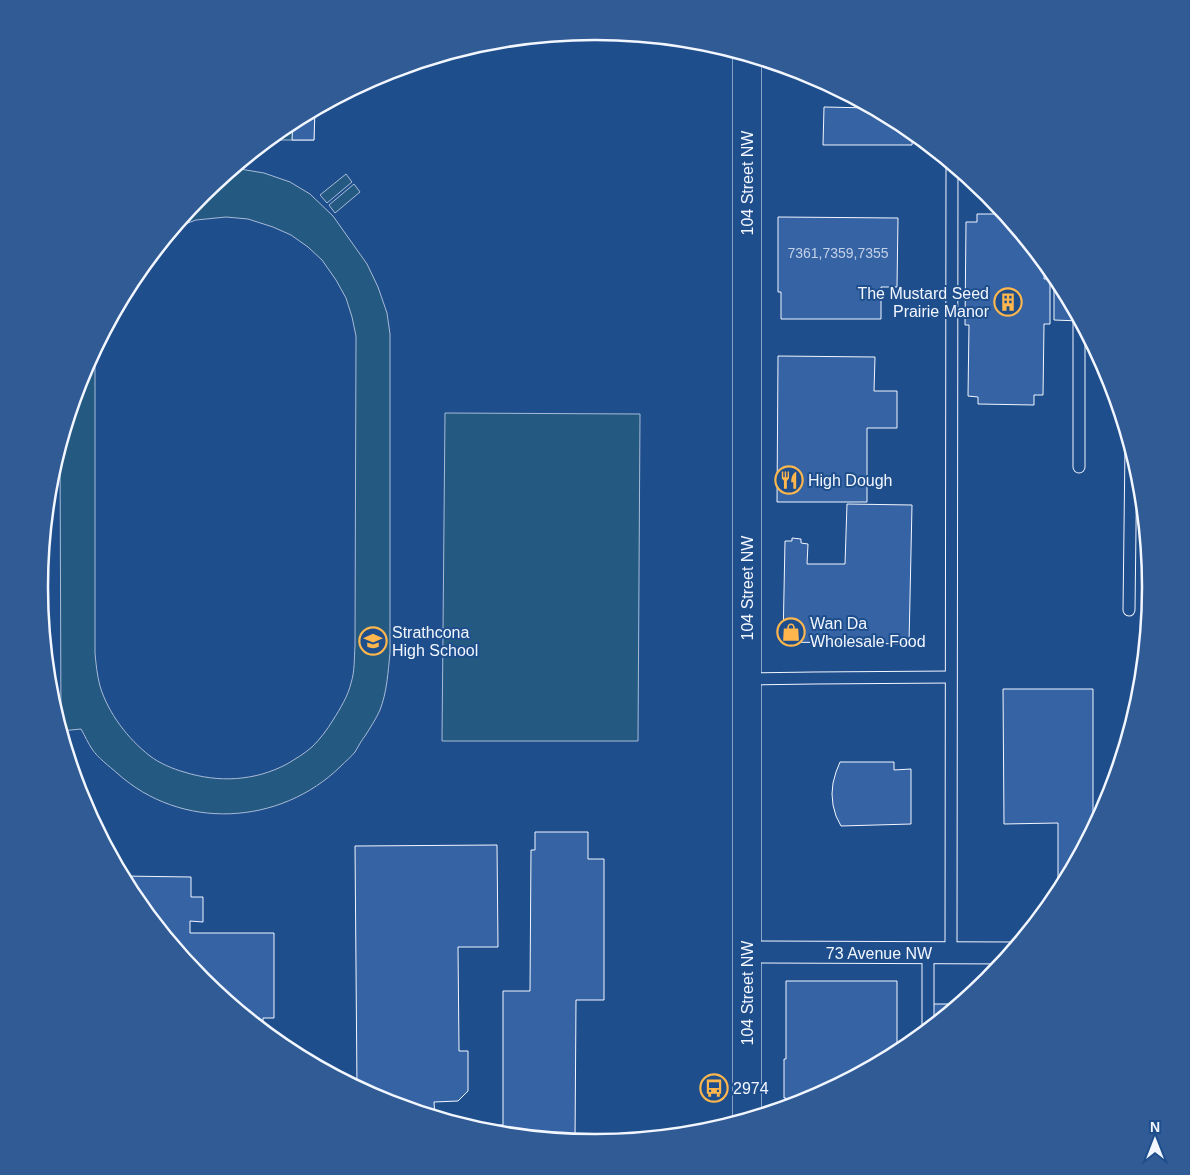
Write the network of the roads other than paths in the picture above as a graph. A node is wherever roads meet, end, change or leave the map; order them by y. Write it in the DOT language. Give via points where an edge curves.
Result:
graph roads {
  1 [pos="747,62"];
  2 [pos="952,173"];
  3 [pos="1079,332"];
  4 [pos="1079,466"];
  5 [pos="1131,476"];
  6 [pos="1130,610"];
  7 [pos="951,677"];
  8 [pos="747,679"];
  9 [pos="747,952"];
  10 [pos="928,953"];
  11 [pos="951,953"];
  12 [pos="1002,953"];
  13 [pos="928,1022"];
  14 [pos="747,1113"];
  1 -- 8 [label="main road, 104 Street NW"];
  2 -- 7 [label="lane"];
  3 -- 4 [label="lane"];
  5 -- 6 [label="lane"];
  7 -- 8 [label="lane"];
  7 -- 11 [label="lane"];
  8 -- 9 [label="main road, 104 Street NW"];
  9 -- 10 [label="street, 73 Avenue NW"];
  9 -- 14 [label="main road, 104 Street NW"];
  10 -- 11 [label="street, 73 Avenue NW"];
  10 -- 13 [label="lane"];
  11 -- 12 [label="street, 73 Avenue NW"];
}
